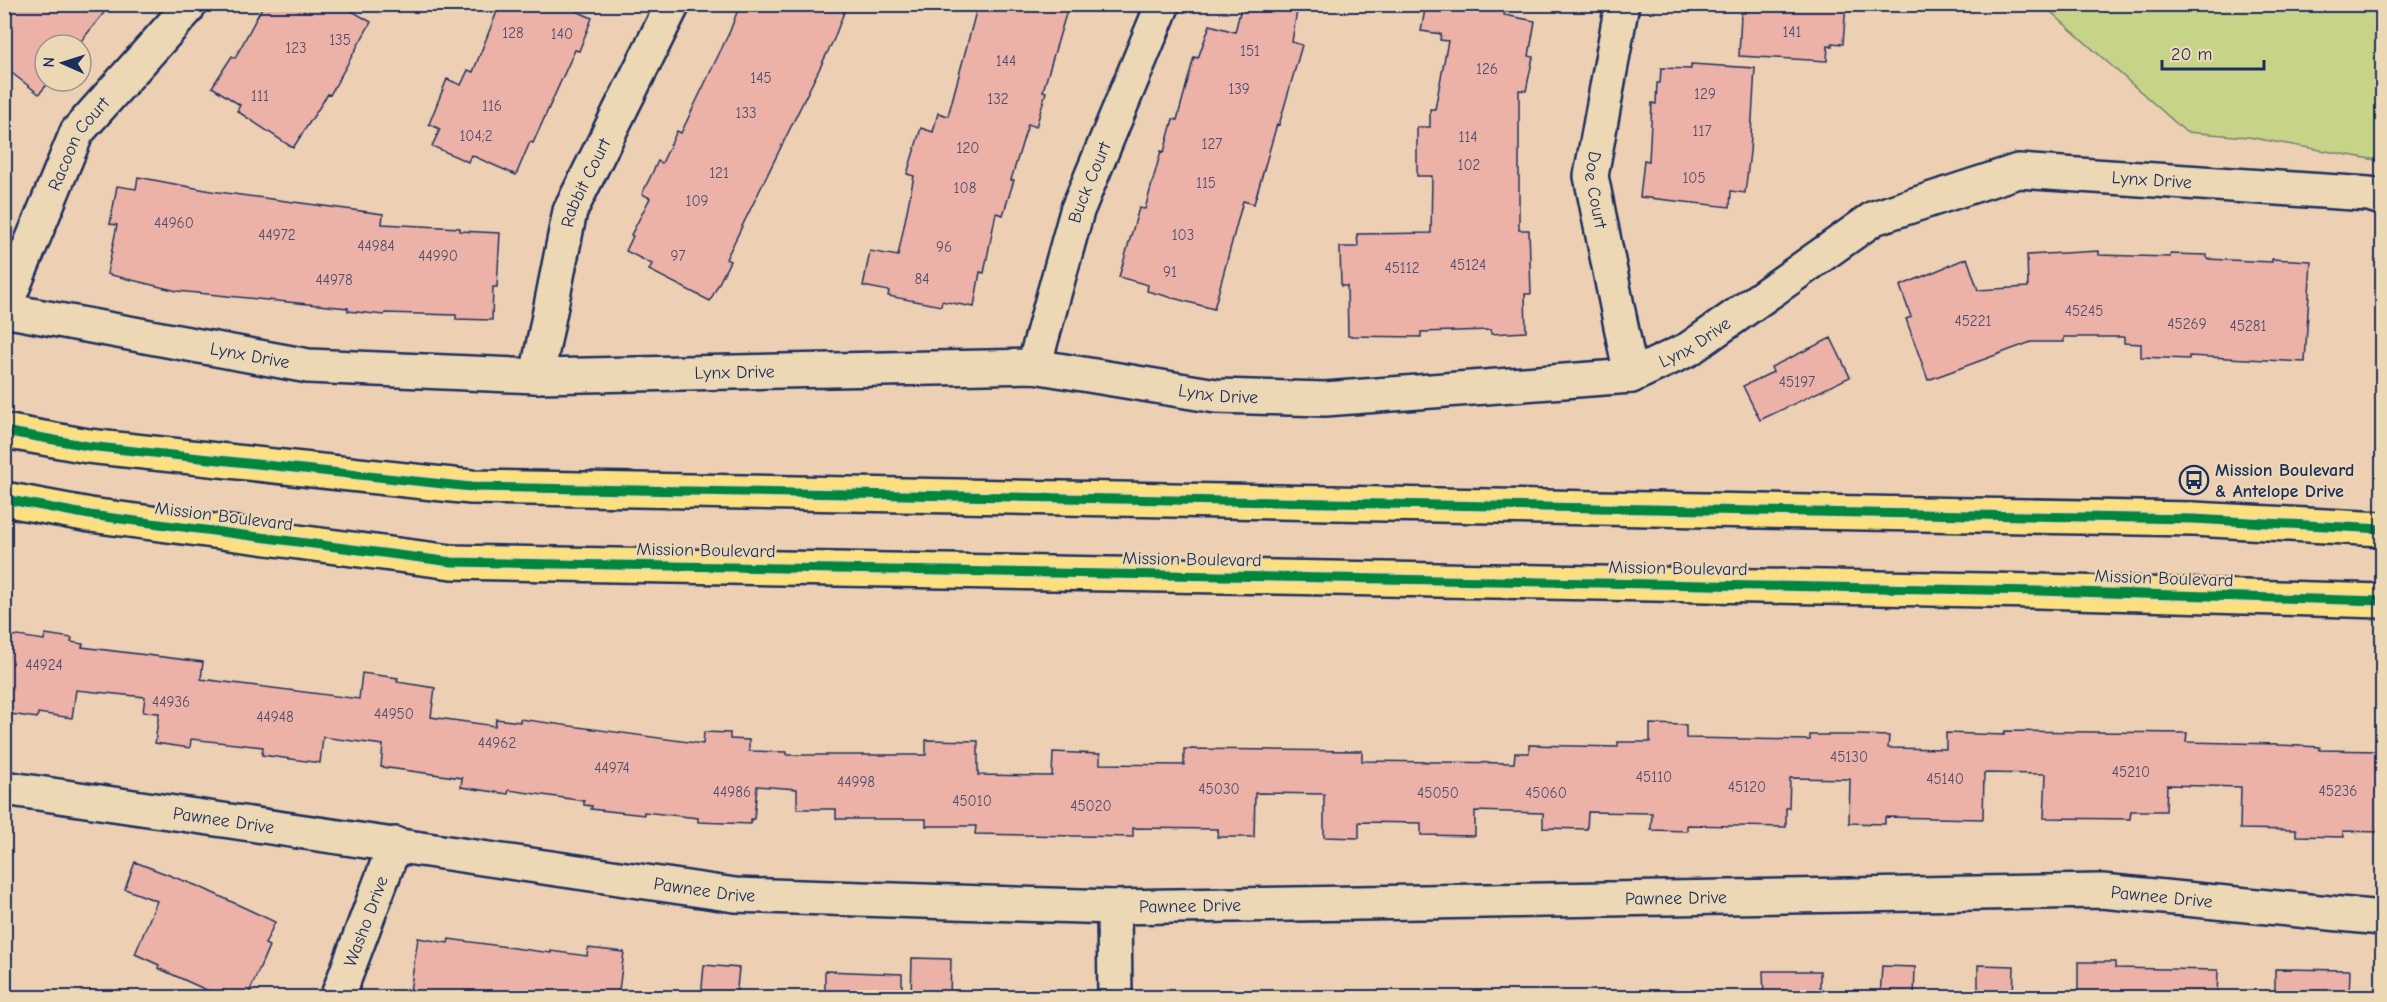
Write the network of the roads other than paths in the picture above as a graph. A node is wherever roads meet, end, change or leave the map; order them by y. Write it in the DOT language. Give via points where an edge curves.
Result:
graph roads {
  1 [pos="189,4"];
  2 [pos="673,4"];
  3 [pos="1163,4"];
  4 [pos="1622,4"];
  5 [pos="2382,198"];
  6 [pos="4,310"];
  7 [pos="1034,366"];
  8 [pos="537,376"];
  9 [pos="1631,376"];
  10 [pos="4,431"];
  11 [pos="4,500"];
  12 [pos="2382,529"];
  13 [pos="2382,601"];
  14 [pos="4,788"];
  15 [pos="395,844"];
  16 [pos="1114,907"];
  17 [pos="2382,918"];
  18 [pos="337,998"];
  19 [pos="1115,998"];
  1 -- 6 [label="street, Racoon Court" via="77,132"];
  2 -- 8 [label="street, Rabbit Court" via="570,211"];
  3 -- 7 [label="street, Buck Court" via="1077,211"];
  4 -- 9 [label="street, Doe Court" via="1591,176"];
  5 -- 9 [label="street, Lynx Drive" via="2369,194 2019,171 1874,218 1689,349"];
  6 -- 8 [label="street, Lynx Drive" via="308,366"];
  7 -- 8 [label="street, Lynx Drive"];
  7 -- 9 [label="street, Lynx Drive" via="1216,396 1324,399"];
  10 -- 12 [label="main road" via="88,446 471,487 2181,518"];
  11 -- 13 [label="main road, Mission Boulevard" via="90,515 452,562 2038,591"];
  14 -- 15 [label="street, Pawnee Drive"];
  15 -- 16 [label="street, Pawnee Drive" via="735,895"];
  15 -- 18 [label="street, Washo Drive"];
  16 -- 17 [label="street, Pawnee Drive" via="2102,891"];
  16 -- 19 [label="street"];
}
